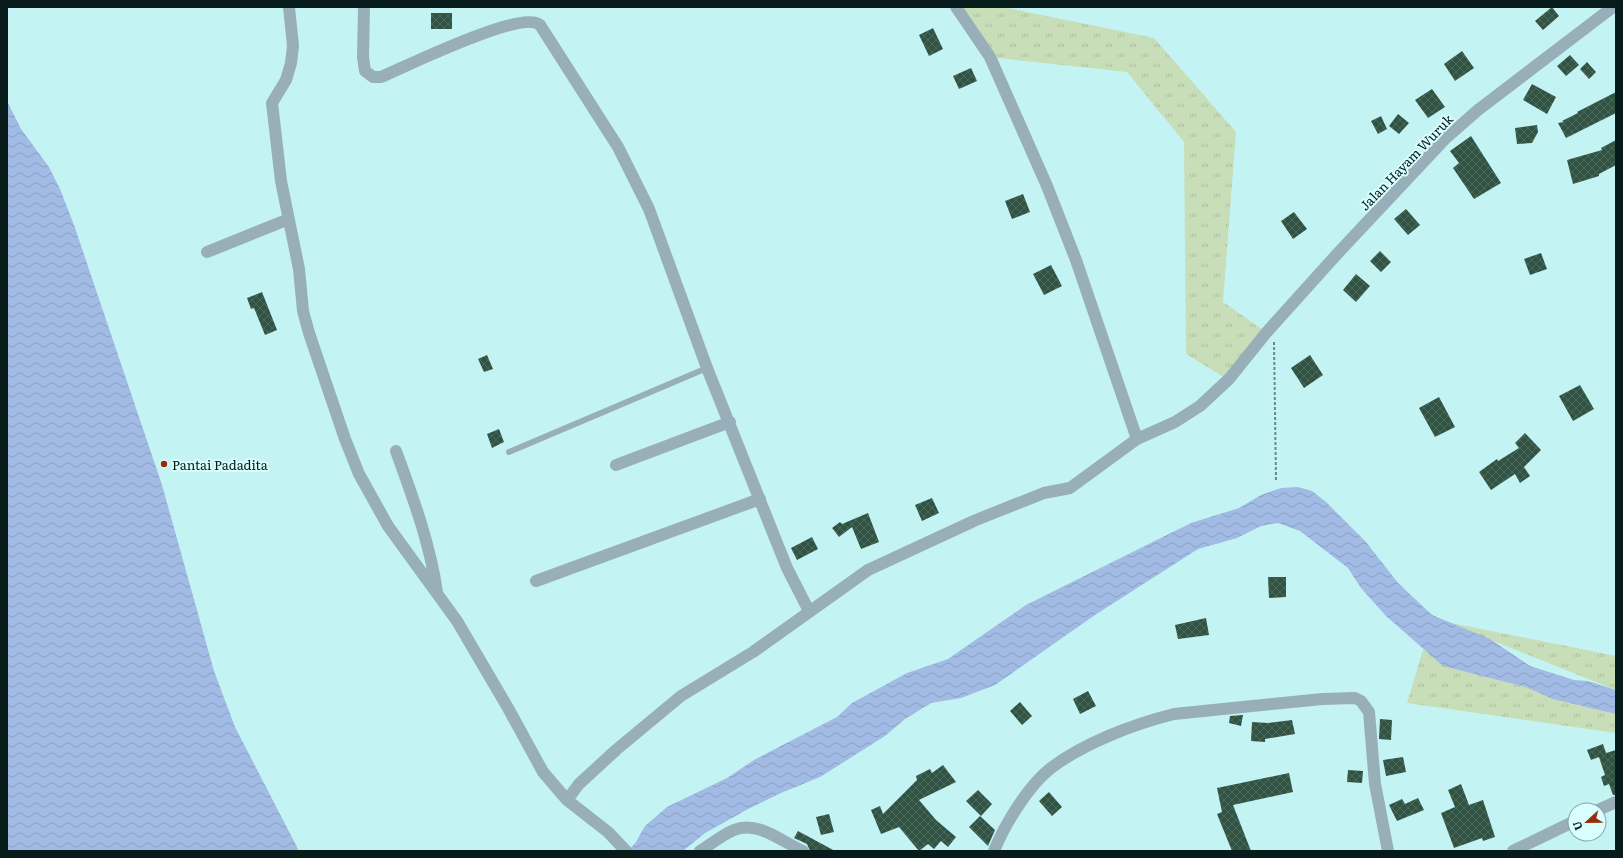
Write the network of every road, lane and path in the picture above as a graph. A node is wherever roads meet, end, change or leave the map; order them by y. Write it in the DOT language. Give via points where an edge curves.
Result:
graph roads {
  1 [pos="289,7"];
  2 [pos="364,7"];
  3 [pos="956,7"];
  4 [pos="1613,7"];
  5 [pos="289,219"];
  6 [pos="207,252"];
  7 [pos="1270,329"];
  8 [pos="707,368"];
  9 [pos="730,422"];
  10 [pos="1136,439"];
  11 [pos="396,451"];
  12 [pos="509,452"];
  13 [pos="616,465"];
  14 [pos="1276,480"];
  15 [pos="760,499"];
  16 [pos="536,581"];
  17 [pos="437,593"];
  18 [pos="809,611"];
  19 [pos="568,800"];
  20 [pos="1567,825"];
  21 [pos="626,851"];
  22 [pos="700,851"];
  23 [pos="803,851"];
  24 [pos="994,851"];
  25 [pos="1388,851"];
  26 [pos="1513,851"];
  1 -- 5 [label="street" via="294,46 291,63 286,80 272,103 281,181"];
  2 -- 8 [label="street" via="363,57 365,72 373,77 381,77 451,45 516,23 529,21 540,25 618,147 646,203"];
  3 -- 10 [label="street" via="992,62 1047,186 1076,260"];
  4 -- 7 [label="street, Jalan Hayam Wuruk" via="1456,128"];
  5 -- 6 [label="street"];
  5 -- 17 [label="street" via="299,269 303,311 309,333 359,474 388,526"];
  7 -- 10 [label="street, Jalan Hayam Wuruk" via="1229,379 1189,414"];
  7 -- 14 [label="path"];
  8 -- 9 [label="street"];
  8 -- 12 [label="lane"];
  9 -- 13 [label="street"];
  9 -- 15 [label="street"];
  10 -- 18 [label="street, Jalan Hayam Wuruk" via="1070,488 1044,493 982,518 868,570"];
  11 -- 17 [label="street" via="422,524"];
  15 -- 16 [label="street"];
  15 -- 18 [label="street" via="787,568"];
  17 -- 19 [label="street" via="471,643 543,772"];
  18 -- 19 [label="street, Jalan Hayam Wuruk" via="753,652 668,706 579,784"];
  19 -- 21 [label="street" via="608,832"];
  20 -- 26 [label="street"];
  22 -- 23 [label="street" via="734,830 753,827"];
  24 -- 25 [label="street" via="1025,798 1050,769 1110,736 1174,714 1346,698 1361,701 1369,712 1375,784"];
}
